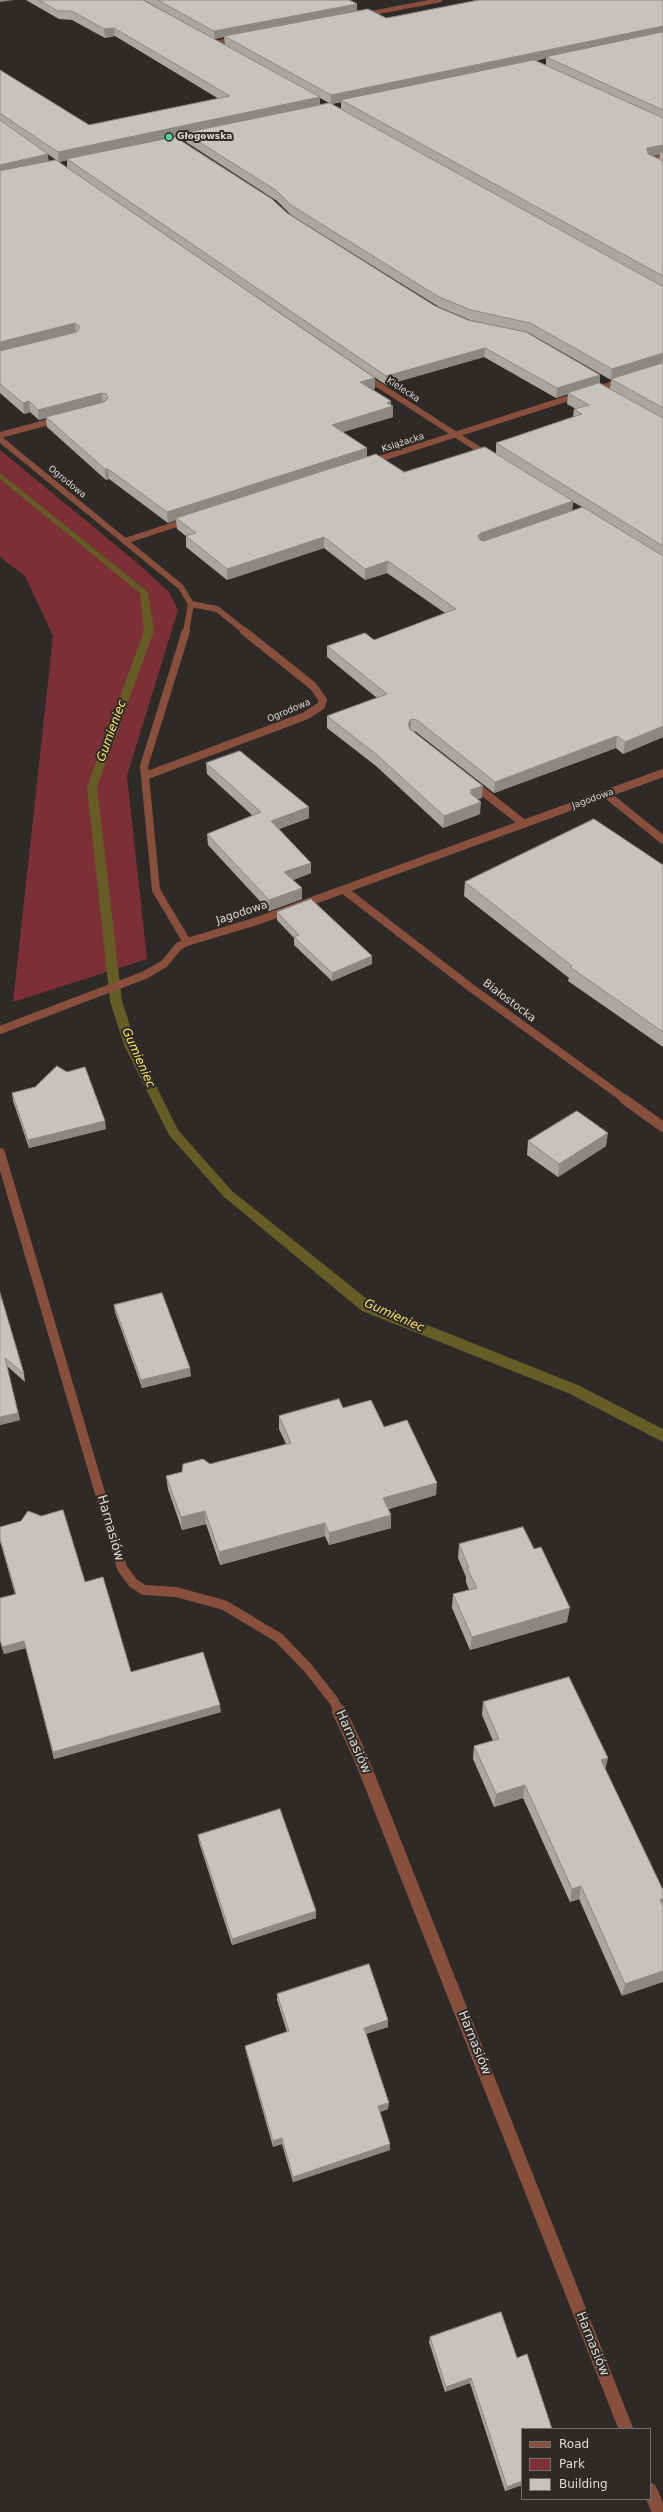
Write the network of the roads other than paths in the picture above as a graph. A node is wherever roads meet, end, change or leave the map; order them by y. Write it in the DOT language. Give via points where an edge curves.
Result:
graph roads {
  1 [pos="440,0"];
  2 [pos="357,16"];
  3 [pos="243,38"];
  4 [pos="214,43"];
  5 [pos="663,156"];
  6 [pos="663,167"];
  7 [pos="356,370"];
  8 [pos="626,380"];
  9 [pos="605,381"];
  10 [pos="611,385"];
  11 [pos="599,389"];
  12 [pos="605,392"];
  13 [pos="66,417"];
  14 [pos="0,435"];
  15 [pos="455,435"];
  16 [pos="0,439"];
  17 [pos="495,460"];
  18 [pos="365,464"];
  19 [pos="200,517"];
  20 [pos="125,541"];
  21 [pos="190,604"];
  22 [pos="663,773"];
  23 [pos="462,775"];
  24 [pos="145,776"];
  25 [pos="606,794"];
  26 [pos="524,824"];
  27 [pos="663,840"];
  28 [pos="344,890"];
  29 [pos="187,942"];
  30 [pos="0,1030"];
  31 [pos="663,1127"];
  32 [pos="0,1153"];
  33 [pos="626,2428"];
  34 [pos="651,2492"];
  35 [pos="659,2512"];
  1 -- 2 [label="street"];
  3 -- 4 [label="street"];
  5 -- 6 [label="street" via="649,160"];
  7 -- 15 [label="street, Kielecka"];
  8 -- 10 [label="street, Książacka"];
  9 -- 10 [label="street"];
  10 -- 11 [label="street, Książacka"];
  11 -- 12 [label="street"];
  11 -- 15 [label="street, Książacka"];
  13 -- 14 [label="street"];
  15 -- 17 [label="street, Kielecka"];
  15 -- 18 [label="street, Książacka"];
  16 -- 20 [label="street, Ogrodowa"];
  19 -- 20 [label="street"];
  20 -- 21 [label="street, Ogrodowa" via="181,587"];
  21 -- 24 [label="street" via="190,618 144,766"];
  21 -- 24 [label="street, Ogrodowa" via="208,606 226,615 313,686 323,700 316,711 305,716"];
  22 -- 25 [label="street, Jagodowa"];
  23 -- 26 [label="street"];
  24 -- 29 [label="street" via="156,890"];
  25 -- 26 [label="street, Jagodowa"];
  25 -- 27 [label="street"];
  26 -- 28 [label="street, Jagodowa"];
  28 -- 29 [label="street, Jagodowa"];
  28 -- 31 [label="street, Białostocka" via="470,987"];
  29 -- 30 [label="street, Jagodowa" via="179,946 164,964 131,980"];
  32 -- 33 [label="street, Harnasiów" via="122,1568 133,1583 144,1590 198,1596 224,1605 244,1616 279,1638 307,1667 334,1701 363,1763"];
  34 -- 35 [label="street"];
}
